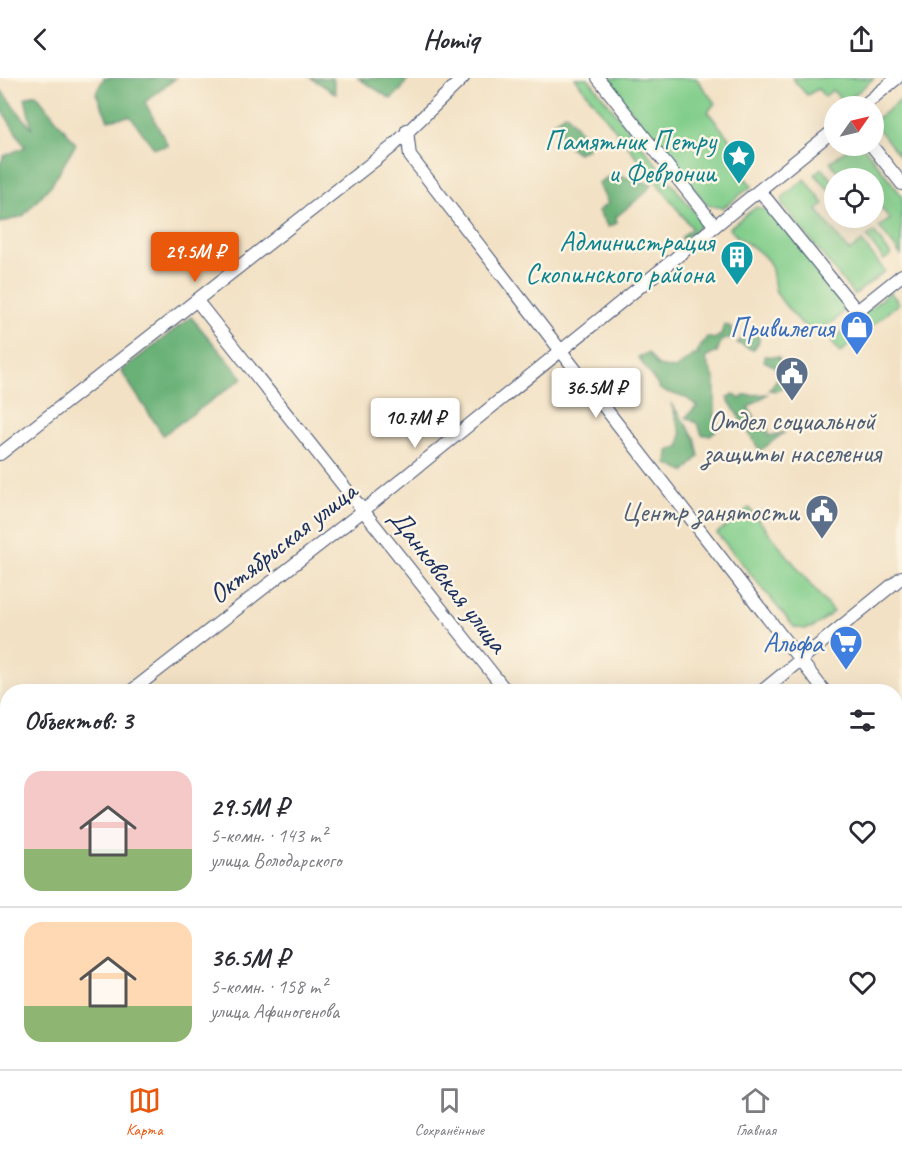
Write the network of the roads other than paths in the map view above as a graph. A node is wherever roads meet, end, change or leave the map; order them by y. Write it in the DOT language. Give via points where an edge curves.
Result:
graph roads {
  1 [pos="464,78"];
  2 [pos="598,78"];
  3 [pos="897,78"];
  4 [pos="452,83"];
  5 [pos="875,96"];
  6 [pos="407,130"];
  7 [pos="824,138"];
  8 [pos="880,156"];
  9 [pos="902,184"];
  10 [pos="760,191"];
  11 [pos="715,226"];
  12 [pos="902,275"];
  13 [pos="196,301"];
  14 [pos="560,349"];
  15 [pos="0,454"];
  16 [pos="364,510"];
  17 [pos="902,577"];
  18 [pos="800,661"];
  19 [pos="140,684"];
  20 [pos="501,684"];
  21 [pos="771,684"];
  22 [pos="819,684"];
  1 -- 4 [label="street"];
  2 -- 11 [label="street"];
  3 -- 5 [label="street"];
  4 -- 6 [label="street"];
  6 -- 13 [label="street" via="392,147"];
  6 -- 14 [label="street" via="410,156"];
  7 -- 10 [label="street, Октябрьская улица"];
  8 -- 9 [label="street"];
  10 -- 11 [label="street, Октябрьская улица"];
  10 -- 12 [label="street" via="857,311"];
  11 -- 14 [label="street, Октябрьская улица"];
  13 -- 15 [label="street"];
  13 -- 16 [label="street, Данковская улица"];
  14 -- 16 [label="street, Октябрьская улица"];
  14 -- 18 [label="street"];
  16 -- 19 [label="street, Октябрьская улица"];
  16 -- 20 [label="street, Данковская улица"];
  17 -- 18 [label="street"];
  18 -- 21 [label="street"];
  18 -- 22 [label="street"];
}
